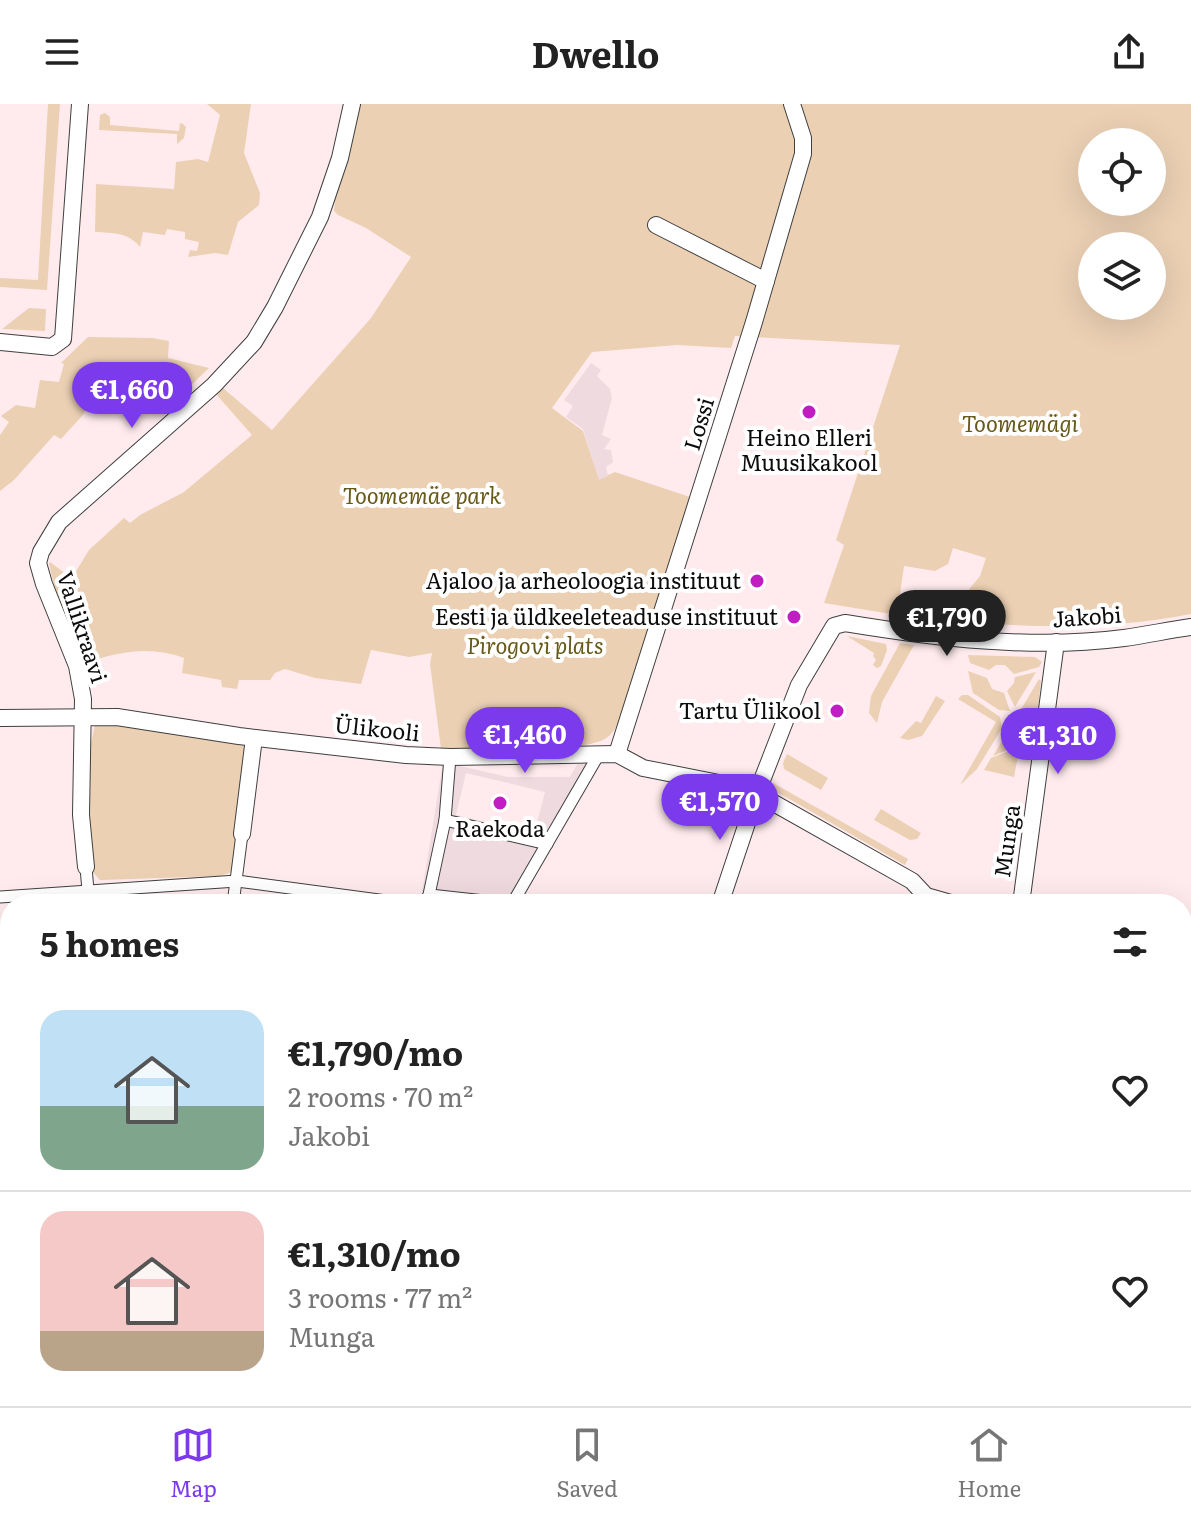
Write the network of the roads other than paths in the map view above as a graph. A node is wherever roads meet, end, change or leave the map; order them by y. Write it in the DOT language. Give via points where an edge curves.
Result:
graph roads {
  1 [pos="80,104"];
  2 [pos="352,104"];
  3 [pos="792,104"];
  4 [pos="656,225"];
  5 [pos="766,281"];
  6 [pos="0,342"];
  7 [pos="1191,627"];
  8 [pos="1056,642"];
  9 [pos="84,716"];
  10 [pos="0,718"];
  11 [pos="254,738"];
  12 [pos="599,754"];
  13 [pos="617,754"];
  14 [pos="450,757"];
  15 [pos="757,793"];
  16 [pos="445,820"];
  17 [pos="242,834"];
  18 [pos="547,844"];
  19 [pos="86,867"];
  20 [pos="237,881"];
  21 [pos="88,891"];
  22 [pos="44,894"];
  23 [pos="235,894"];
  24 [pos="334,894"];
  25 [pos="428,894"];
  26 [pos="517,894"];
  27 [pos="723,894"];
  28 [pos="920,894"];
  29 [pos="1022,894"];
  1 -- 6 [label="street" via="61,342 48,347"];
  2 -- 9 [label="street, Vallikraavi" via="320,217 254,342 214,385 59,522 45,543 38,563 77,666"];
  3 -- 5 [label="street, Lossi" via="803,154"];
  4 -- 5 [label="street"];
  5 -- 13 [label="street, Lossi"];
  7 -- 8 [label="street, Jakobi" via="1122,639"];
  8 -- 15 [label="street, Jakobi" via="834,626 799,685"];
  8 -- 29 [label="street, Munga"];
  9 -- 10 [label="street, Ülikooli"];
  9 -- 11 [label="street, Ülikooli"];
  9 -- 19 [label="street, Vallikraavi" via="81,815"];
  11 -- 14 [label="street, Ülikooli"];
  11 -- 17 [label="street"];
  12 -- 13 [label="street, Ülikooli"];
  12 -- 14 [label="street, Ülikooli"];
  12 -- 18 [label="street"];
  13 -- 15 [label="street, Ülikooli" via="643,768"];
  14 -- 16 [label="street"];
  15 -- 27 [label="street"];
  15 -- 28 [label="street, Ülikooli" via="912,881"];
  16 -- 18 [label="street"];
  16 -- 25 [label="street"];
  17 -- 20 [label="street"];
  18 -- 26 [label="street"];
  19 -- 21 [label="street, Vallikraavi"];
  20 -- 21 [label="street"];
  20 -- 23 [label="street"];
  20 -- 24 [label="street"];
  21 -- 22 [label="street"];
}
